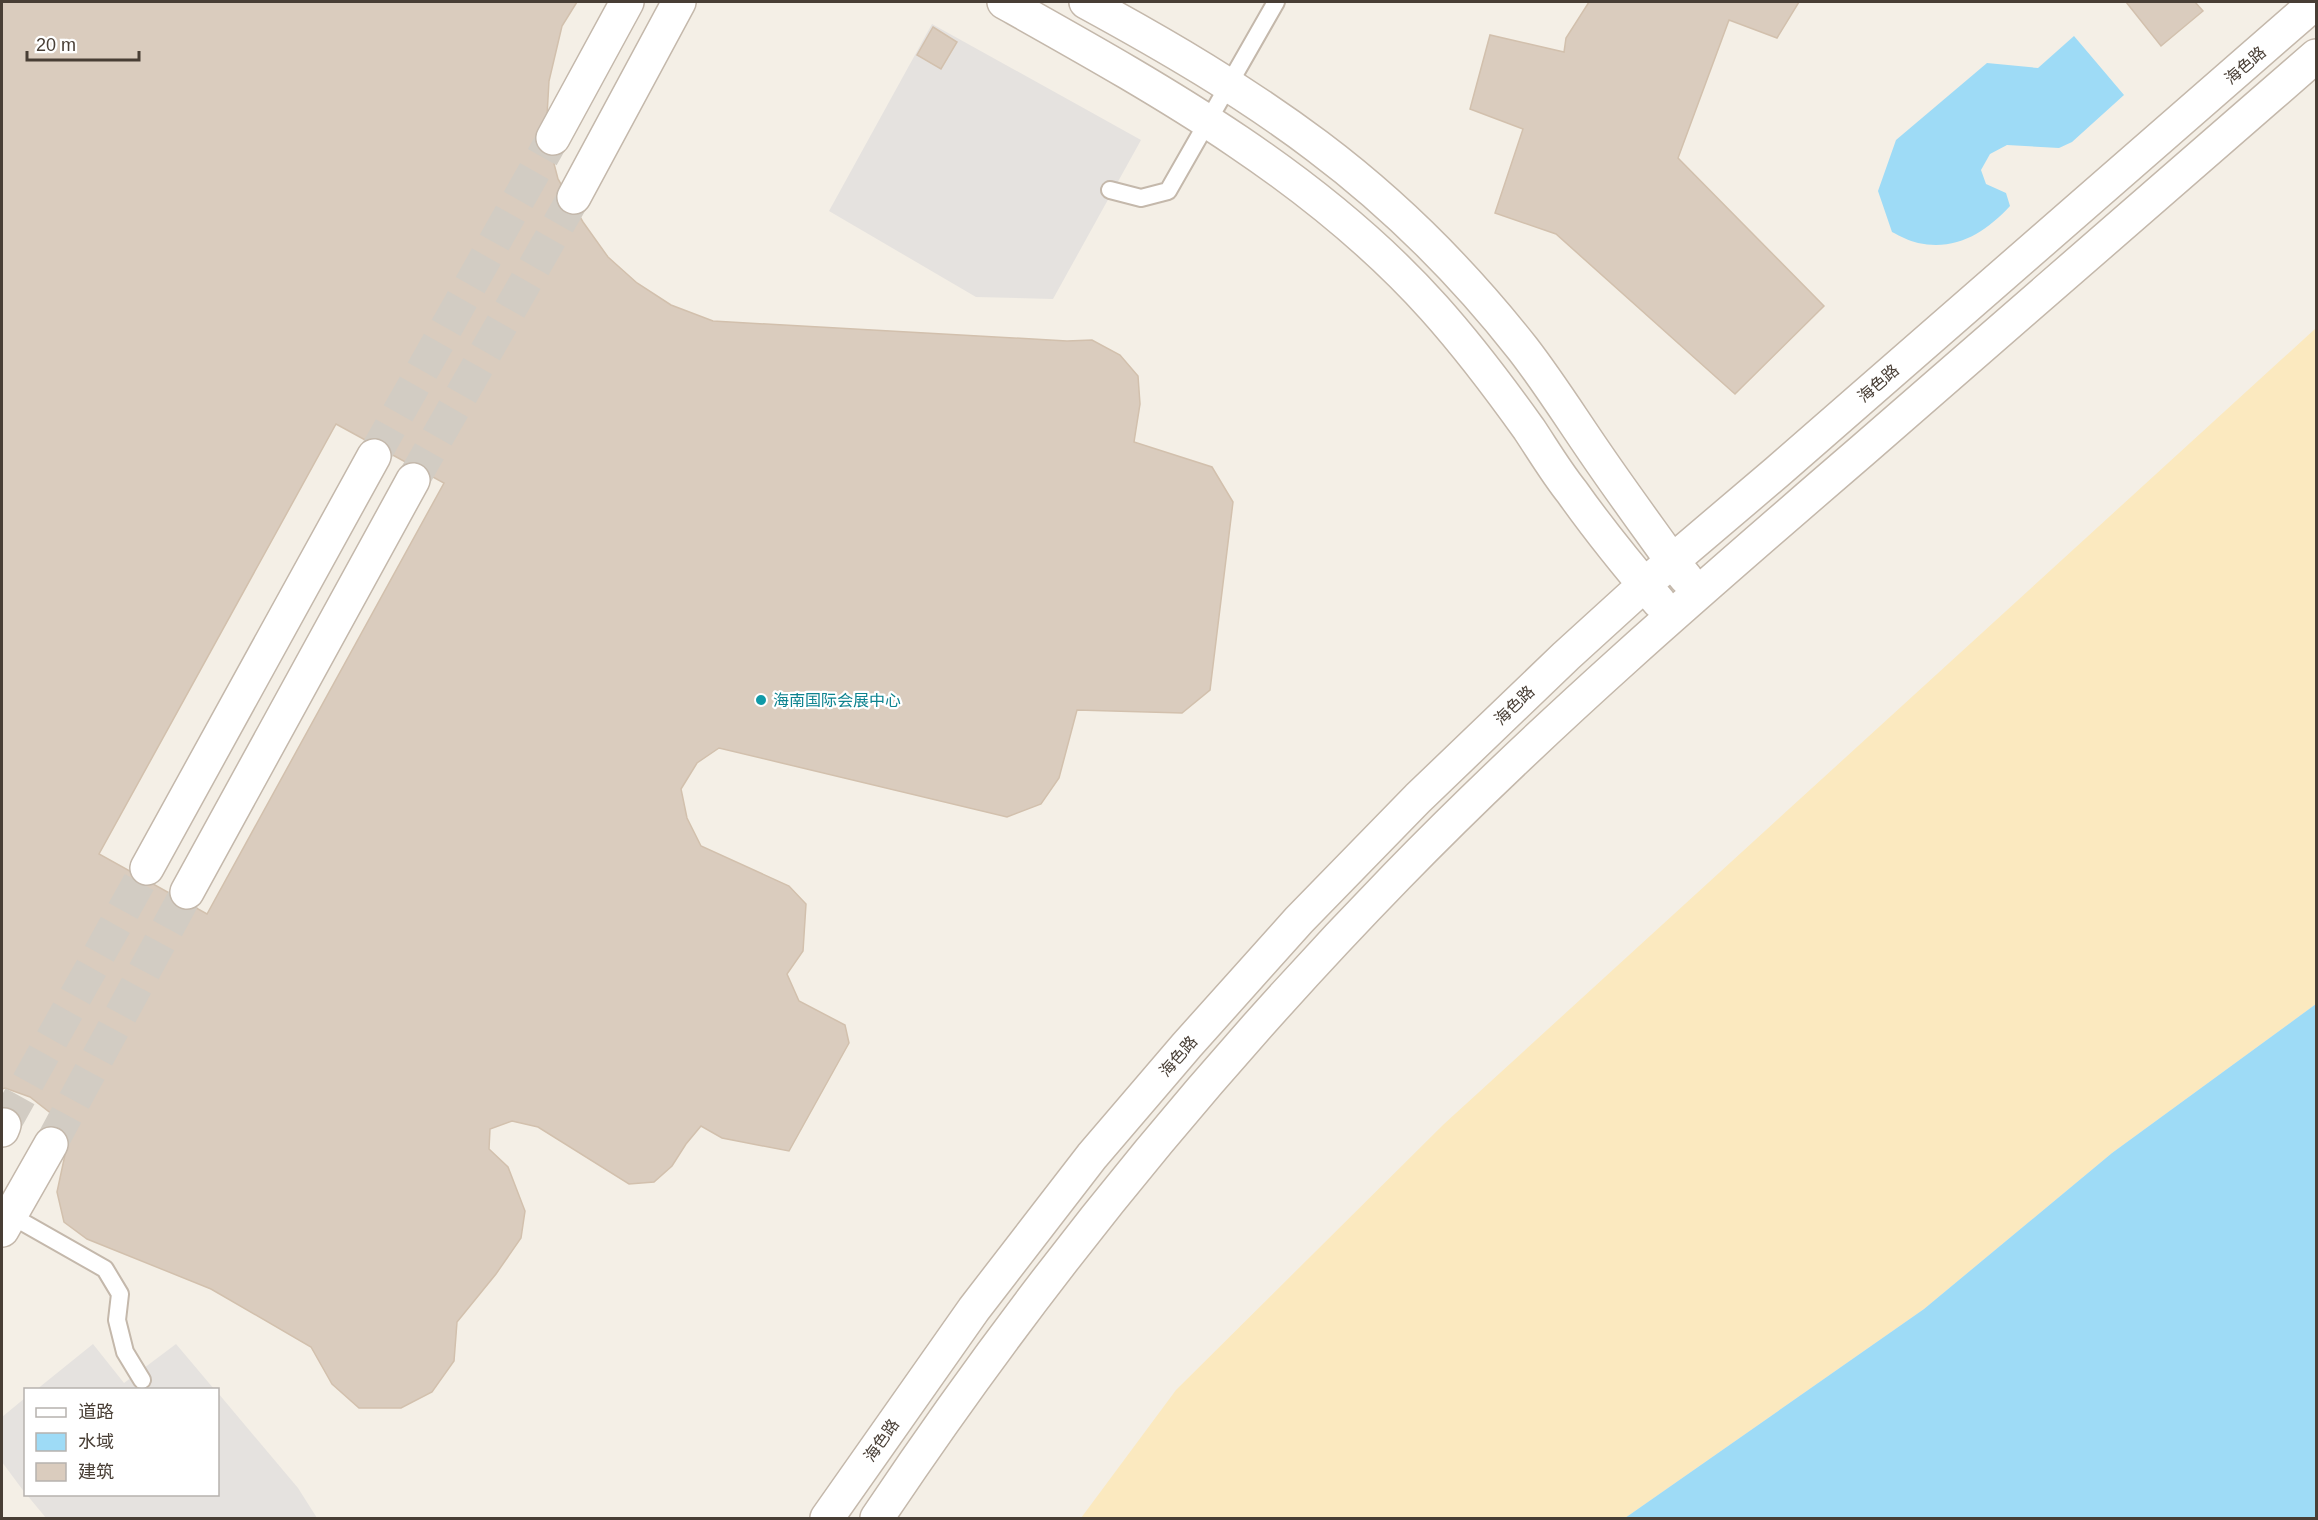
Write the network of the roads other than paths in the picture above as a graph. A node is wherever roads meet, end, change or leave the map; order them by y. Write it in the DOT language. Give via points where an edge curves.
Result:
graph roads {
  1 [pos="627,2"];
  2 [pos="678,2"];
  3 [pos="1004,2"];
  4 [pos="1086,2"];
  5 [pos="1276,2"];
  6 [pos="2316,2"];
  7 [pos="2316,56"];
  8 [pos="1229,85"];
  9 [pos="1208,121"];
  10 [pos="553,138"];
  11 [pos="1110,190"];
  12 [pos="574,197"];
  13 [pos="374,456"];
  14 [pos="413,480"];
  15 [pos="1672,561"];
  16 [pos="1644,585"];
  17 [pos="1699,594"];
  18 [pos="1672,617"];
  19 [pos="147,868"];
  20 [pos="188,892"];
  21 [pos="51,1144"];
  22 [pos="6,1222"];
  23 [pos="142,1380"];
  24 [pos="827,1518"];
  25 [pos="877,1518"];
  1 -- 10 [label="street"];
  2 -- 12 [label="street"];
  3 -- 9 [label="street"];
  4 -- 8 [label="street"];
  5 -- 8 [label="lane"];
  6 -- 15 [label="street, 海色路"];
  7 -- 17 [label="street"];
  8 -- 9 [label="lane"];
  8 -- 15 [label="street" via="1317,146 1370,189 1465,282 1522,348"];
  9 -- 11 [label="lane" via="1168,191 1141,198"];
  9 -- 16 [label="street" via="1267,160 1321,203 1395,267 1433,307 1491,378 1571,492"];
  13 -- 19 [label="street"];
  14 -- 20 [label="street"];
  15 -- 16 [label="street, 海色路"];
  15 -- 17 [label="street"];
  16 -- 18 [label="street"];
  16 -- 24 [label="street, 海色路" via="1418,798 1299,920 1187,1045 1030,1235"];
  17 -- 18 [label="street"];
  18 -- 25 [label="street" via="1472,801 1396,877 1240,1047 1095,1219 960,1399"];
  21 -- 22 [label="street"];
  22 -- 23 [label="lane" via="105,1269 120,1294 117,1320 125,1352"];
}
